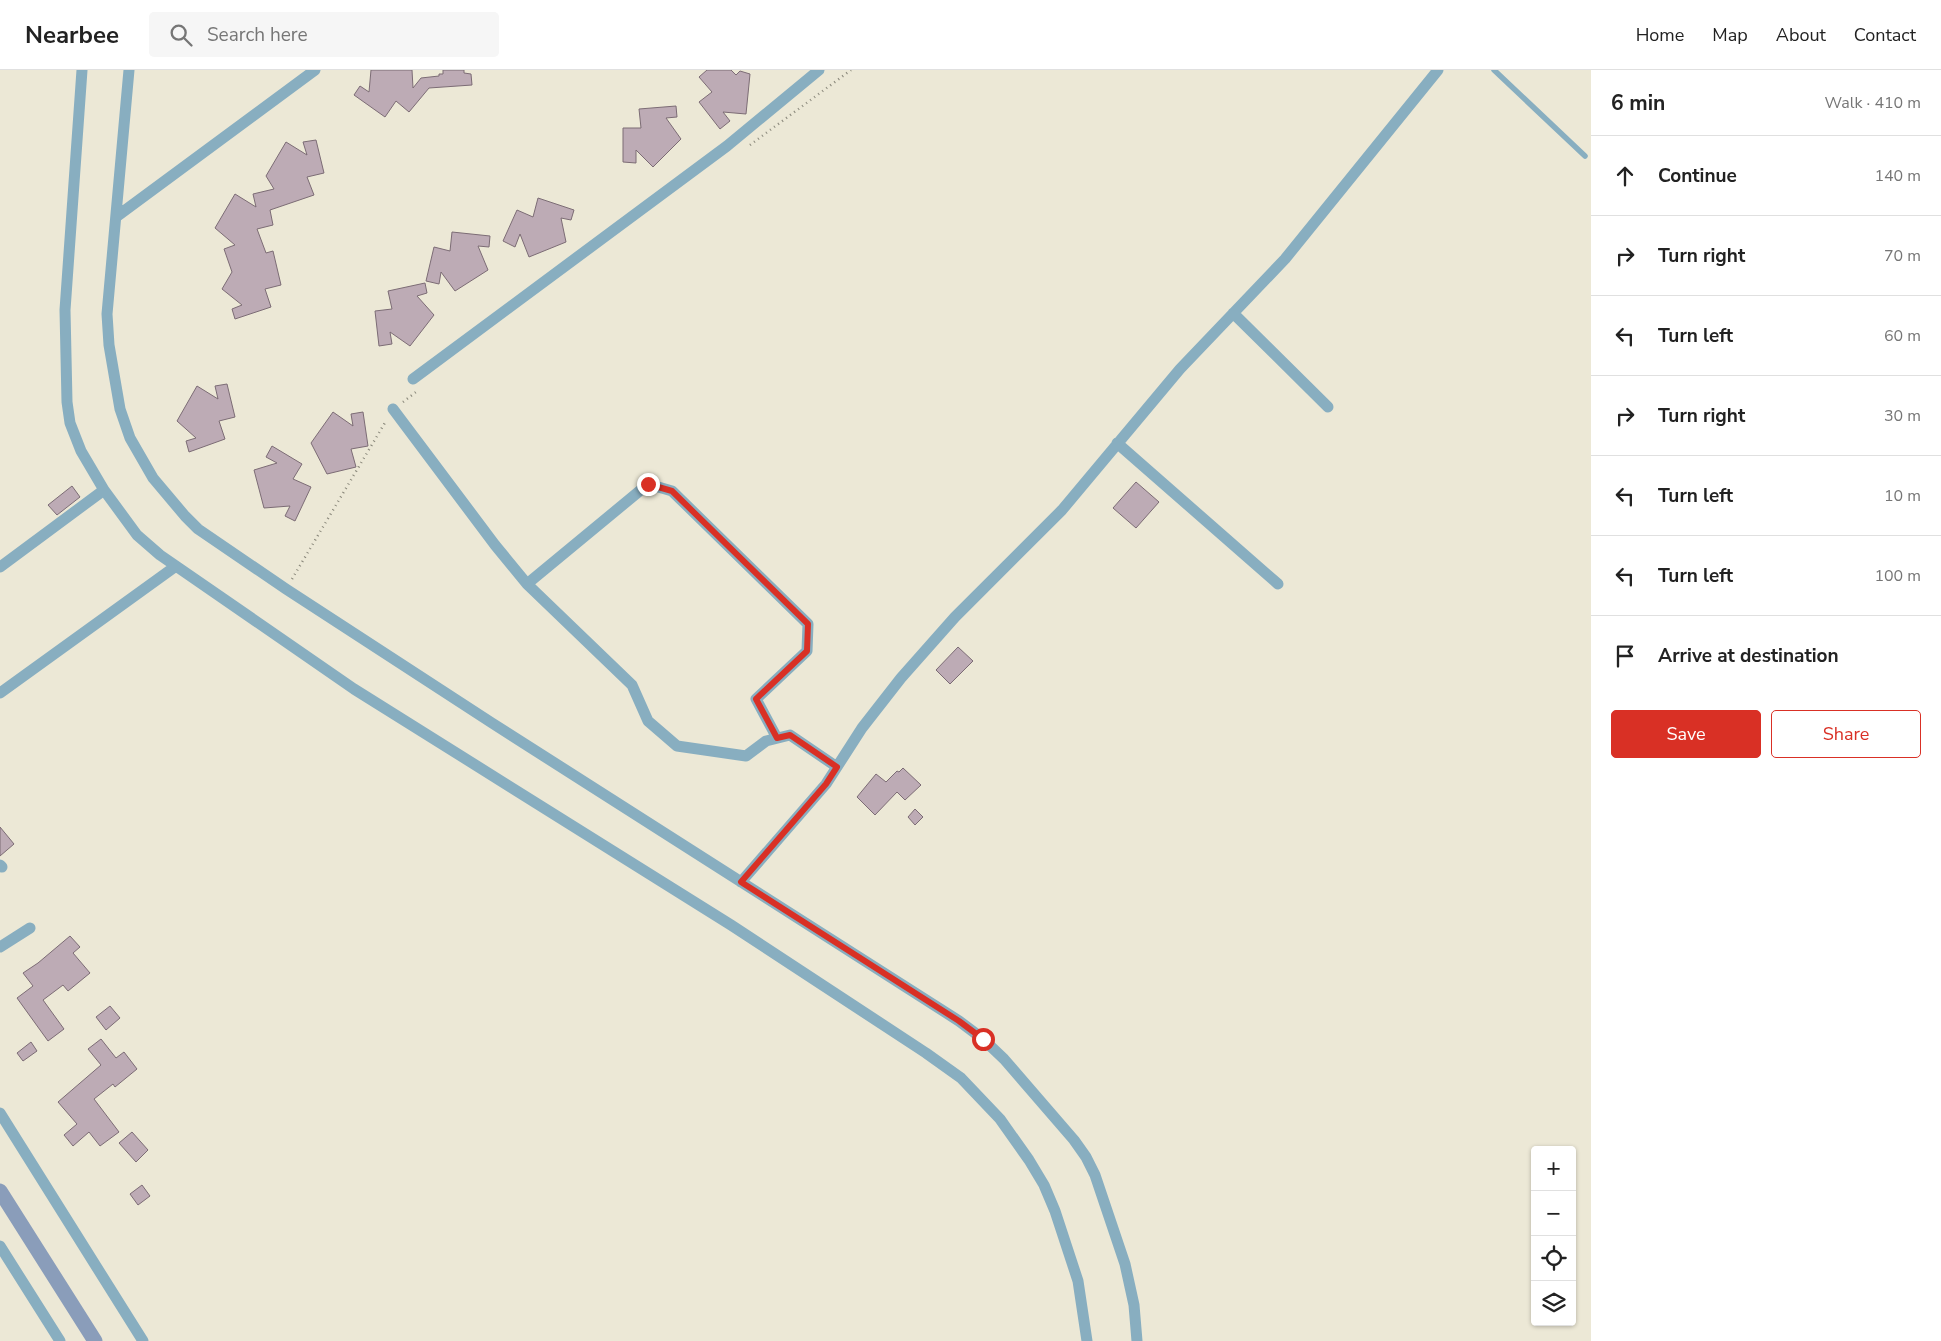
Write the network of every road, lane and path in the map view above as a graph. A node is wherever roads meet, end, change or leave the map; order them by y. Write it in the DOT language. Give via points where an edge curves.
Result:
graph roads {
  1 [pos="82,70"];
  2 [pos="129,70"];
  3 [pos="314,70"];
  4 [pos="819,70"];
  5 [pos="851,70"];
  6 [pos="1438,70"];
  7 [pos="1494,70"];
  8 [pos="750,145"];
  9 [pos="1585,156"];
  10 [pos="116,218"];
  11 [pos="1233,313"];
  12 [pos="413,379"];
  13 [pos="417,391"];
  14 [pos="1328,407"];
  15 [pos="393,409"];
  16 [pos="1117,443"];
  17 [pos="104,490"];
  18 [pos="0,566"];
  19 [pos="176,566"];
  20 [pos="527,584"];
  21 [pos="1278,584"];
  22 [pos="286,589"];
  23 [pos="0,693"];
  24 [pos="777,738"];
  25 [pos="837,767"];
  26 [pos="741,882"];
  27 [pos="30,928"];
  28 [pos="0,948"];
  29 [pos="0,1113"];
  30 [pos="0,1246"];
  31 [pos="60,1341"];
  32 [pos="143,1341"];
  33 [pos="1087,1341"];
  34 [pos="1137,1341"];
  1 -- 17 [label="street" via="65,310 67,402 70,423 81,451"];
  2 -- 10 [label="street"];
  3 -- 10 [label="street"];
  4 -- 12 [label="street" via="727,146"];
  5 -- 8 [label="path"];
  6 -- 11 [label="street" via="1286,259"];
  7 -- 9 [label="lane"];
  10 -- 22 [label="street" via="108,314 109,345 120,409 130,438 153,478 198,529"];
  11 -- 14 [label="street"];
  11 -- 16 [label="street"];
  13 -- 15 [label="path"];
  15 -- 20 [label="street"];
  15 -- 22 [label="path"];
  16 -- 21 [label="street"];
  16 -- 25 [label="street" via="1062,510 955,617 901,678"];
  17 -- 18 [label="street"];
  17 -- 19 [label="street" via="137,535"];
  19 -- 23 [label="street"];
  19 -- 33 [label="street" via="354,689 731,925 961,1078 1000,1119 1044,1185 1078,1281"];
  20 -- 24 [label="street" via="632,686 648,721 677,746 746,756 766,741"];
  20 -- 24 [label="street" via="648,484 672,491 808,624 807,651 756,699"];
  22 -- 26 [label="street"];
  24 -- 25 [label="street" via="790,735"];
  25 -- 26 [label="street"];
  26 -- 34 [label="street" via="983,1039 1074,1140 1095,1175 1125,1264"];
  27 -- 28 [label="street"];
  29 -- 32 [label="street"];
  30 -- 31 [label="street"];
}
